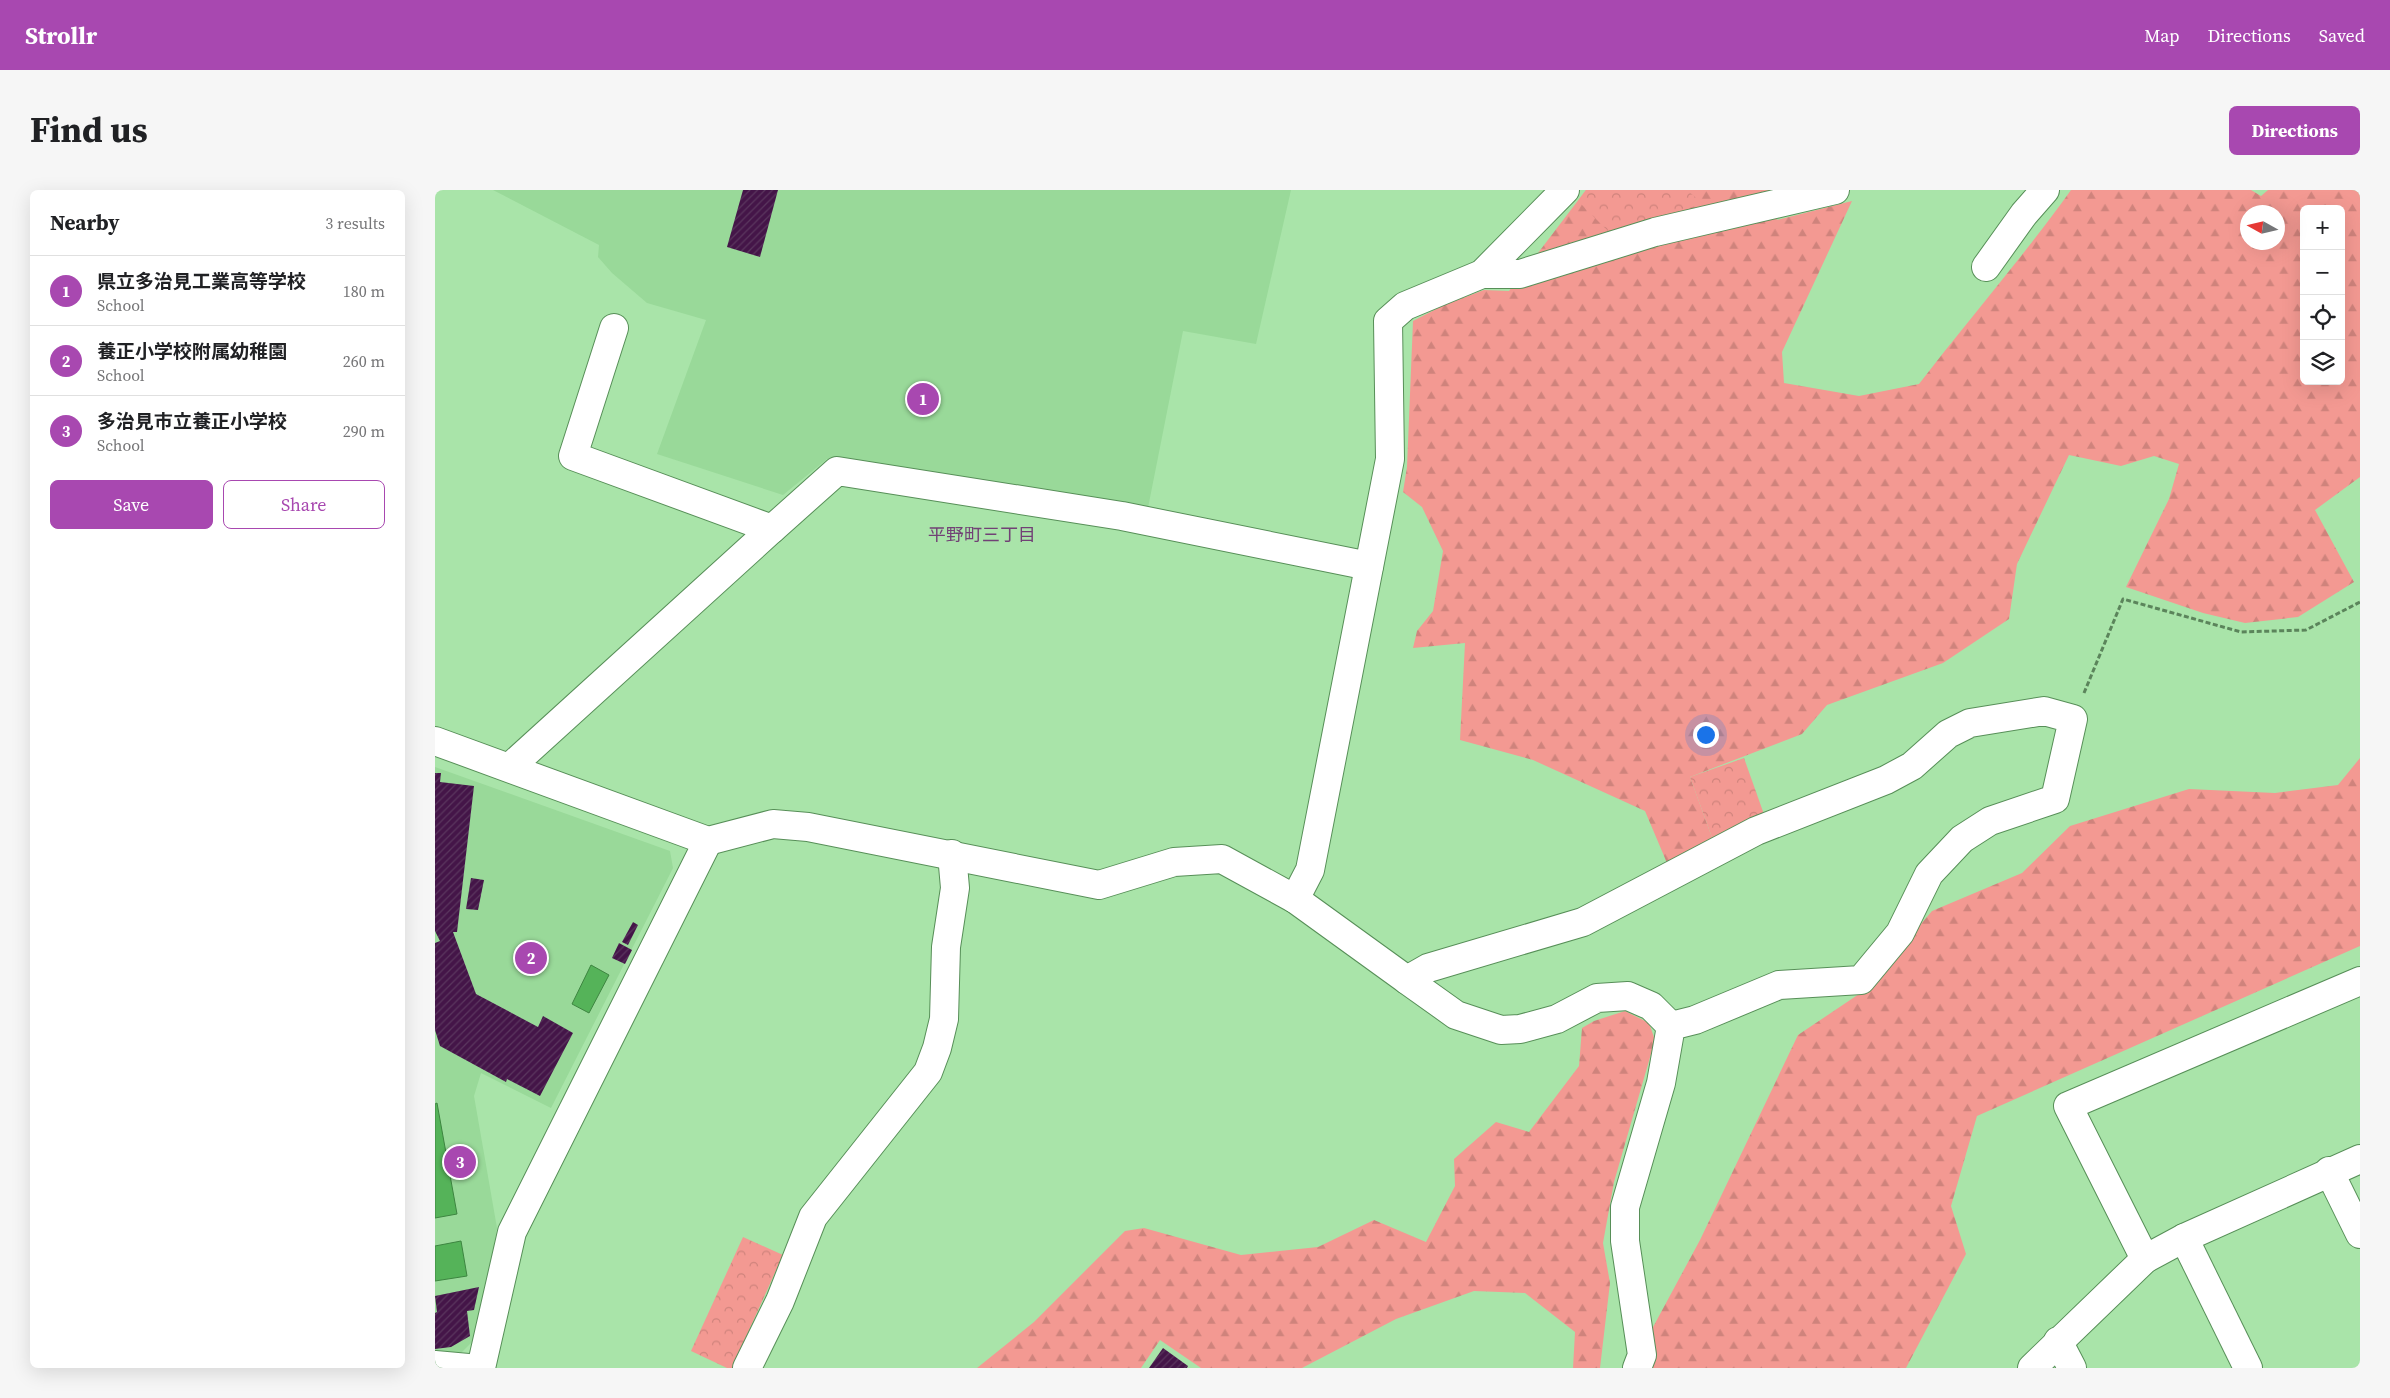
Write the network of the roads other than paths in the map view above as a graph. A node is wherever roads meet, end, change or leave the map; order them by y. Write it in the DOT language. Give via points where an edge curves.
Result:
graph roads {
  1 [pos="1565,190"];
  2 [pos="1835,190"];
  3 [pos="2045,190"];
  4 [pos="1987,266"];
  5 [pos="1482,274"];
  6 [pos="614,328"];
  7 [pos="771,529"];
  8 [pos="1369,566"];
  9 [pos="435,741"];
  10 [pos="511,767"];
  11 [pos="708,841"];
  12 [pos="952,854"];
  13 [pos="1295,899"];
  14 [pos="1407,980"];
  15 [pos="2360,981"];
  16 [pos="1671,1026"];
  17 [pos="2360,1159"];
  18 [pos="2329,1171"];
  19 [pos="2360,1234"];
  20 [pos="2184,1238"];
  21 [pos="2145,1258"];
  22 [pos="2058,1341"];
  23 [pos="435,1365"];
  24 [pos="468,1368"];
  25 [pos="481,1368"];
  26 [pos="747,1368"];
  27 [pos="1637,1368"];
  28 [pos="2031,1368"];
  29 [pos="2072,1368"];
  30 [pos="2248,1368"];
  1 -- 5 [label="street"];
  2 -- 5 [label="street" via="1655,232 1521,274"];
  3 -- 4 [label="street"];
  5 -- 8 [label="street" via="1405,306 1389,321 1390,459"];
  6 -- 7 [label="street" via="573,456"];
  7 -- 8 [label="street" via="837,471 1122,516"];
  7 -- 10 [label="street"];
  8 -- 13 [label="street" via="1310,870"];
  9 -- 10 [label="street"];
  10 -- 11 [label="street"];
  11 -- 12 [label="street" via="773,824"];
  11 -- 25 [label="street" via="512,1232"];
  12 -- 13 [label="street" via="1099,885 1174,862 1222,859"];
  12 -- 26 [label="street" via="955,888 946,947 944,1020 928,1072 813,1217 780,1301"];
  13 -- 14 [label="street"];
  14 -- 16 [label="street" via="1456,1015 1501,1030 1520,1029 1557,1019 1597,998 1628,996 1651,1006"];
  14 -- 16 [label="street" via="1428,968 1583,922 1756,831 1886,780 1911,766 1947,734 1970,723 2044,710 2073,719 2055,799 1990,820 1962,839 1929,874 1900,933 1861,980 1779,985 1695,1020"];
  15 -- 21 [label="street" via="2068,1106"];
  16 -- 27 [label="street" via="1661,1084 1625,1207 1625,1241 1641,1355"];
  17 -- 18 [label="street"];
  18 -- 19 [label="street"];
  18 -- 20 [label="street"];
  20 -- 21 [label="street"];
  20 -- 30 [label="street"];
  21 -- 22 [label="street"];
  22 -- 28 [label="street"];
  22 -- 29 [label="street"];
  23 -- 24 [label="street"];
}
